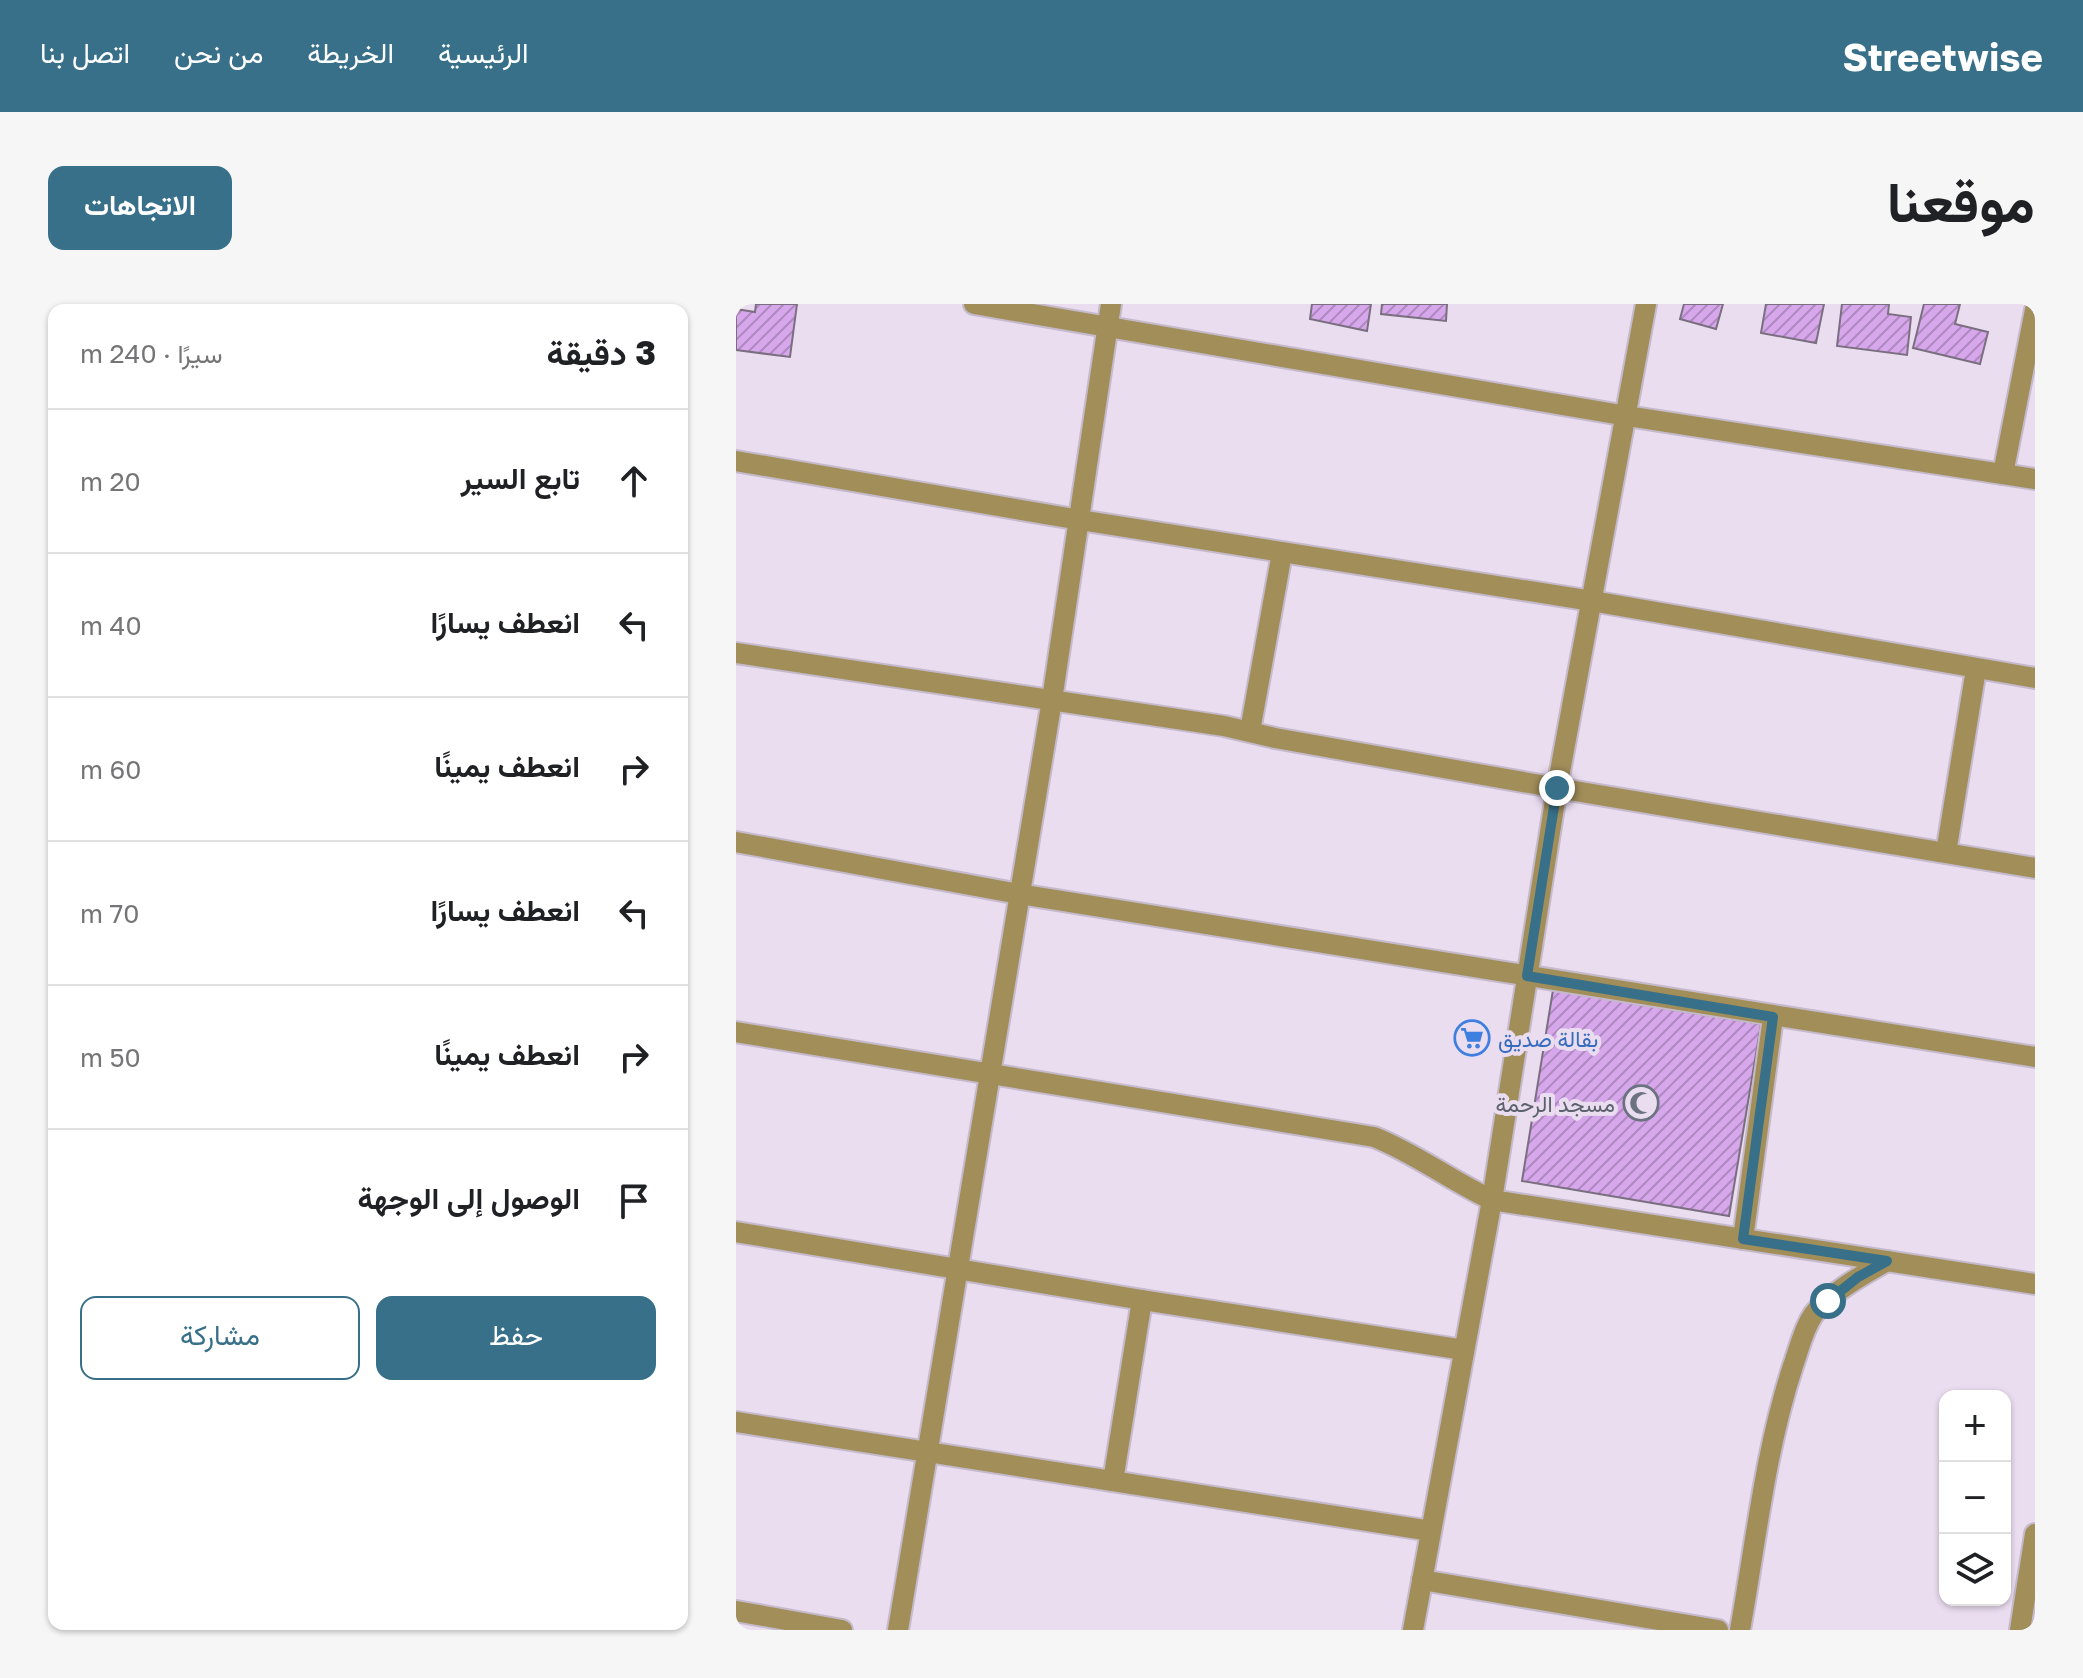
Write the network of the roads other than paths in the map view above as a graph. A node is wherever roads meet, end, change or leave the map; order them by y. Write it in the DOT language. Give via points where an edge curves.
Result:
graph roads {
  1 [pos="974,304"];
  2 [pos="1111,304"];
  3 [pos="1646,304"];
  4 [pos="2035,310"];
  5 [pos="1107,326"];
  6 [pos="1627,416"];
  7 [pos="736,461"];
  8 [pos="2003,474"];
  9 [pos="2035,479"];
  10 [pos="1080,520"];
  11 [pos="1282,553"];
  12 [pos="1592,601"];
  13 [pos="736,653"];
  14 [pos="1976,669"];
  15 [pos="2035,678"];
  16 [pos="1052,700"];
  17 [pos="1250,731"];
  18 [pos="1557,788"];
  19 [pos="736,842"];
  20 [pos="1946,853"];
  21 [pos="2035,868"];
  22 [pos="1019,894"];
  23 [pos="1527,976"];
  24 [pos="1773,1017"];
  25 [pos="736,1032"];
  26 [pos="2035,1057"];
  27 [pos="990,1072"];
  28 [pos="1492,1200"];
  29 [pos="736,1232"];
  30 [pos="1743,1239"];
  31 [pos="1887,1261"];
  32 [pos="957,1270"];
  33 [pos="2035,1284"];
  34 [pos="1142,1300"];
  35 [pos="1464,1350"];
  36 [pos="736,1422"];
  37 [pos="928,1454"];
  38 [pos="1113,1481"];
  39 [pos="1431,1531"];
  40 [pos="2035,1534"];
  41 [pos="1422,1580"];
  42 [pos="736,1611"];
  43 [pos="842,1630"];
  44 [pos="898,1630"];
  45 [pos="1413,1630"];
  46 [pos="1718,1630"];
  47 [pos="1740,1630"];
  48 [pos="2020,1630"];
  1 -- 5 [label="street"];
  2 -- 5 [label="street"];
  3 -- 6 [label="street"];
  4 -- 8 [label="street"];
  5 -- 6 [label="street"];
  5 -- 10 [label="street"];
  6 -- 8 [label="street"];
  6 -- 12 [label="street"];
  7 -- 10 [label="street"];
  8 -- 9 [label="street"];
  10 -- 11 [label="street"];
  10 -- 16 [label="street"];
  11 -- 12 [label="street"];
  11 -- 17 [label="street"];
  12 -- 14 [label="street"];
  12 -- 18 [label="street"];
  13 -- 16 [label="street"];
  14 -- 15 [label="street"];
  14 -- 20 [label="street"];
  16 -- 17 [label="street"];
  16 -- 22 [label="street"];
  17 -- 18 [label="street"];
  18 -- 20 [label="street"];
  18 -- 23 [label="street"];
  19 -- 22 [label="street"];
  20 -- 21 [label="street"];
  22 -- 23 [label="street"];
  22 -- 27 [label="street"];
  23 -- 24 [label="street"];
  23 -- 28 [label="street"];
  24 -- 26 [label="street"];
  24 -- 30 [label="street"];
  25 -- 27 [label="street"];
  27 -- 28 [label="street" via="1374,1137"];
  27 -- 32 [label="street"];
  28 -- 30 [label="street"];
  28 -- 35 [label="street"];
  29 -- 32 [label="street"];
  30 -- 31 [label="street"];
  31 -- 33 [label="street"];
  31 -- 47 [label="street" via="1828,1301 1806,1327 1784,1394"];
  32 -- 34 [label="street"];
  32 -- 37 [label="street"];
  34 -- 35 [label="street"];
  34 -- 38 [label="street"];
  35 -- 39 [label="street"];
  36 -- 37 [label="street"];
  37 -- 38 [label="street"];
  37 -- 44 [label="street"];
  38 -- 39 [label="street"];
  39 -- 41 [label="street"];
  40 -- 48 [label="street"];
  41 -- 45 [label="street"];
  41 -- 46 [label="street"];
  42 -- 43 [label="street"];
}
